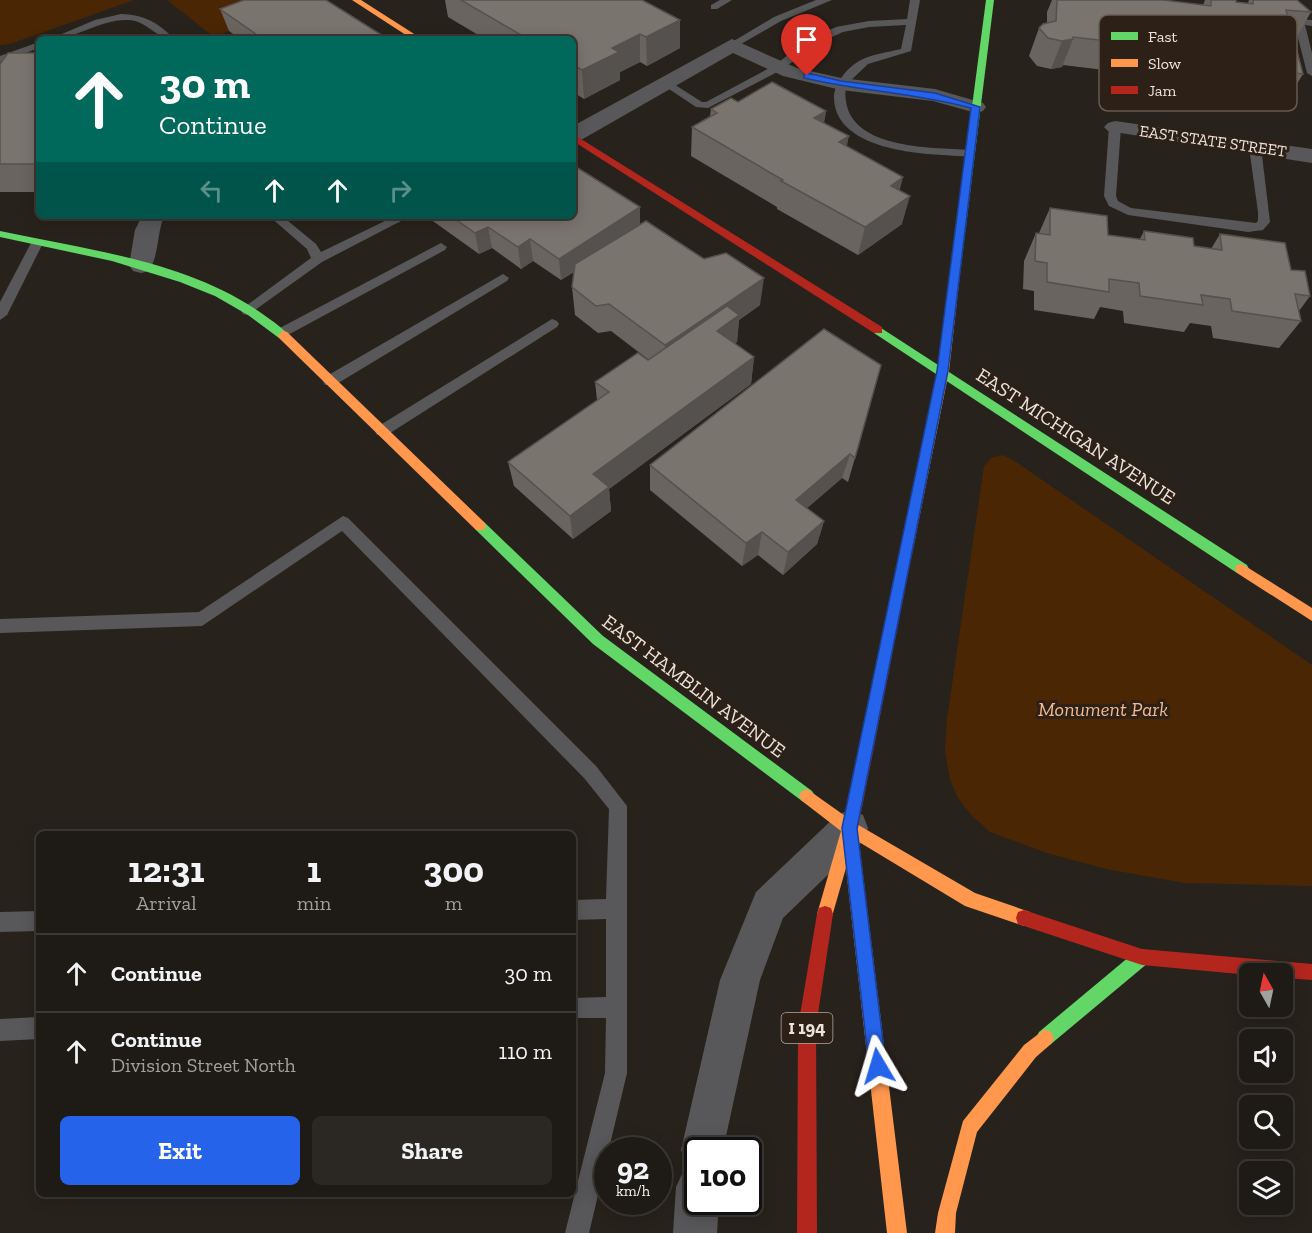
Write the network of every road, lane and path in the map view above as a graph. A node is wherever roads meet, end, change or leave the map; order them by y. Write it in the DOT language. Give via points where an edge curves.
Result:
graph roads {
  1 [pos="356,0"];
  2 [pos="727,0"];
  3 [pos="827,0"];
  4 [pos="915,0"];
  5 [pos="990,0"];
  6 [pos="714,7"];
  7 [pos="911,22"];
  8 [pos="1299,22"];
  9 [pos="1312,23"];
  10 [pos="75,36"];
  11 [pos="165,36"];
  12 [pos="413,36"];
  13 [pos="732,45"];
  14 [pos="36,46"];
  15 [pos="0,59"];
  16 [pos="779,67"];
  17 [pos="1312,74"];
  18 [pos="665,83"];
  19 [pos="841,84"];
  20 [pos="976,107"];
  21 [pos="1115,127"];
  22 [pos="576,134"];
  23 [pos="576,138"];
  24 [pos="1255,147"];
  25 [pos="970,153"];
  26 [pos="1312,156"];
  27 [pos="152,219"];
  28 [pos="279,219"];
  29 [pos="393,219"];
  30 [pos="0,234"];
  31 [pos="0,243"];
  32 [pos="37,243"];
  33 [pos="441,247"];
  34 [pos="318,259"];
  35 [pos="141,265"];
  36 [pos="503,278"];
  37 [pos="248,310"];
  38 [pos="0,315"];
  39 [pos="552,324"];
  40 [pos="281,333"];
  41 [pos="943,371"];
  42 [pos="330,381"];
  43 [pos="382,432"];
  44 [pos="1312,615"];
  45 [pos="0,626"];
  46 [pos="850,828"];
  47 [pos="616,909"];
  48 [pos="576,910"];
  49 [pos="36,921"];
  50 [pos="0,922"];
  51 [pos="1142,957"];
  52 [pos="1312,972"];
  53 [pos="616,1007"];
  54 [pos="576,1008"];
  55 [pos="36,1028"];
  56 [pos="0,1030"];
  57 [pos="705,1137"];
  58 [pos="696,1215"];
  59 [pos="577,1233"];
  60 [pos="695,1233"];
  61 [pos="807,1233"];
  62 [pos="897,1233"];
  63 [pos="945,1233"];
  1 -- 12 [label="main road"];
  2 -- 6 [label="lane"];
  3 -- 13 [label="lane" via="774,20"];
  4 -- 7 [label="lane"];
  5 -- 20 [label="main road"];
  7 -- 16 [label="lane" via="840,29 810,43"];
  7 -- 19 [label="lane" via="906,51 864,62"];
  8 -- 9 [label="lane"];
  8 -- 17 [label="lane"];
  10 -- 11 [label="lane" via="108,20 129,16 144,20"];
  13 -- 16 [label="street"];
  13 -- 18 [label="street"];
  14 -- 15 [label="lane"];
  16 -- 18 [label="lane" via="708,105 700,105"];
  16 -- 19 [label="street"];
  18 -- 22 [label="street"];
  19 -- 20 [label="street" via="935,95"];
  19 -- 25 [label="lane" via="842,110 866,136 894,146"];
  20 -- 25 [label="main road"];
  21 -- 24 [label="street, EAST STATE STREET"];
  21 -- 24 [label="lane" via="1110,196 1119,207 1138,213 1259,227 1264,222 1264,212"];
  23 -- 41 [label="main road, EAST MICHIGAN AVENUE"];
  24 -- 26 [label="street, EAST STATE STREET"];
  25 -- 41 [label="main road"];
  27 -- 35 [label="street"];
  28 -- 34 [label="lane" via="312,247"];
  29 -- 34 [label="lane" via="395,221"];
  30 -- 32 [label="main road"];
  31 -- 32 [label="main road"];
  32 -- 35 [label="main road, EAST HAMBLIN AVENUE"];
  32 -- 38 [label="lane"];
  33 -- 40 [label="lane"];
  34 -- 37 [label="lane"];
  35 -- 37 [label="main road, EAST HAMBLIN AVENUE" via="200,284"];
  36 -- 42 [label="lane"];
  37 -- 40 [label="main road, EAST HAMBLIN AVENUE"];
  39 -- 43 [label="lane"];
  40 -- 42 [label="main road, EAST HAMBLIN AVENUE"];
  41 -- 44 [label="main road, EAST MICHIGAN AVENUE"];
  41 -- 46 [label="main road"];
  42 -- 43 [label="main road, EAST HAMBLIN AVENUE"];
  43 -- 46 [label="main road, EAST HAMBLIN AVENUE" via="598,640"];
  45 -- 47 [label="lane" via="202,619 343,522 590,772 618,806"];
  46 -- 51 [label="main road, EAST HAMBLIN AVENUE" via="971,900"];
  46 -- 57 [label="street" via="769,905 740,980"];
  46 -- 61 [label="main road, I 194" via="825,913 807,1027"];
  46 -- 62 [label="main road"];
  47 -- 48 [label="lane"];
  47 -- 53 [label="lane"];
  49 -- 50 [label="lane"];
  51 -- 52 [label="main road, EAST HAMBLIN AVENUE"];
  51 -- 63 [label="main road" via="1030,1051 969,1127"];
  53 -- 54 [label="lane"];
  53 -- 59 [label="lane" via="616,1073"];
  55 -- 56 [label="lane"];
  58 -- 60 [label="street"];
}
